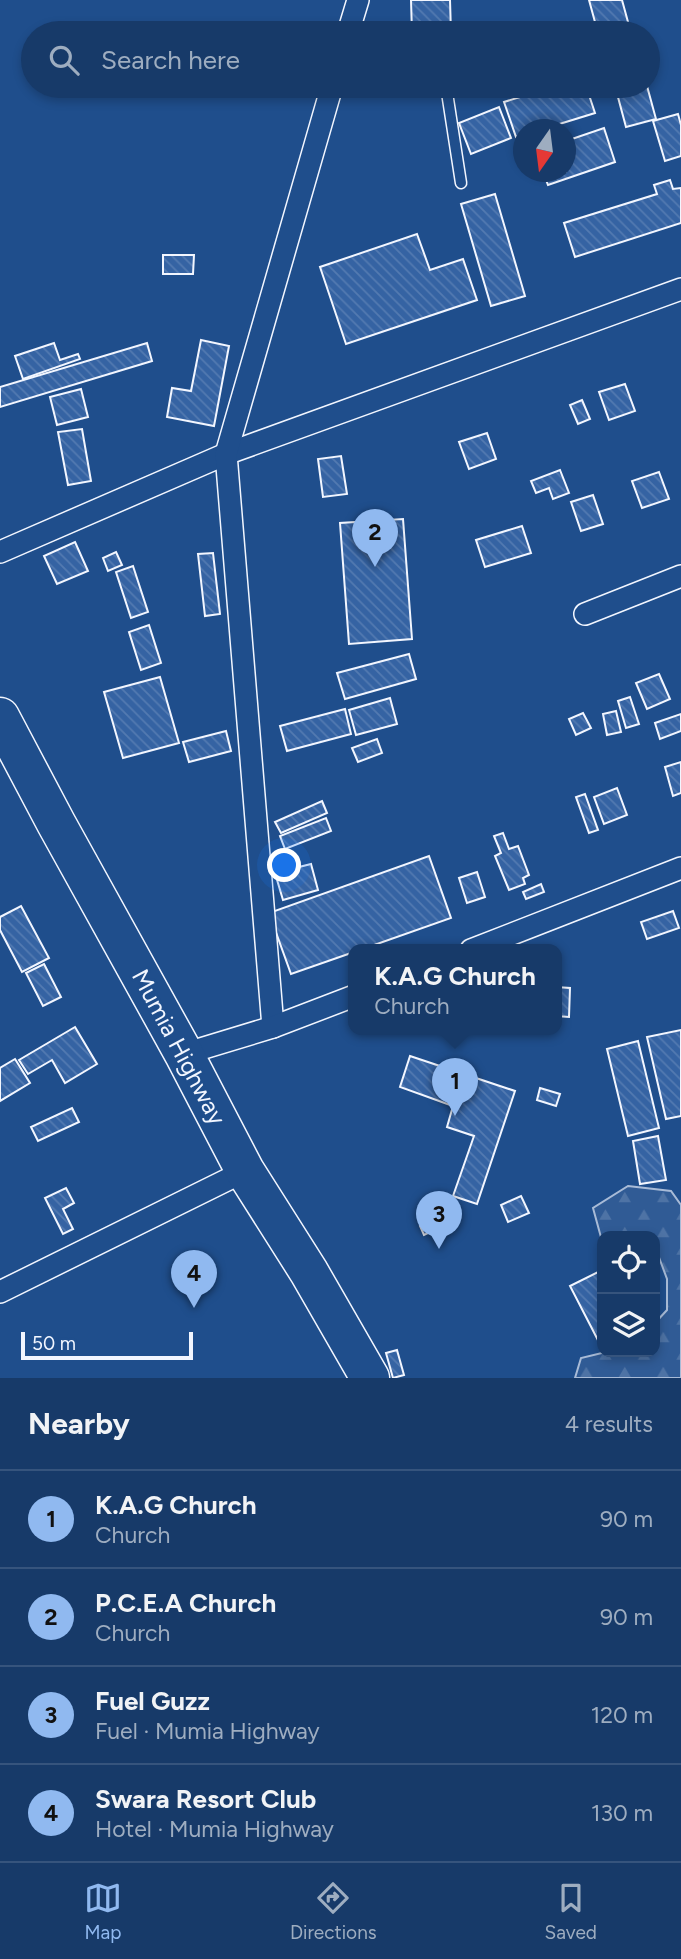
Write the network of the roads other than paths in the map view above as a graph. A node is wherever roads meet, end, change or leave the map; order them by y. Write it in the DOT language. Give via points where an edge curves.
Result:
graph roads {
  1 [pos="358,0"];
  2 [pos="352,21"];
  3 [pos="329,98"];
  4 [pos="448,98"];
  5 [pos="461,183"];
  6 [pos="681,289"];
  7 [pos="226,454"];
  8 [pos="0,552"];
  9 [pos="681,576"];
  10 [pos="585,614"];
  11 [pos="0,717"];
  12 [pos="681,868"];
  13 [pos="486,944"];
  14 [pos="348,998"];
  15 [pos="273,1027"];
  16 [pos="184,1054"];
  17 [pos="245,1171"];
  18 [pos="0,1292"];
  19 [pos="368,1375"];
  1 -- 2 [label="street"];
  3 -- 7 [label="street"];
  4 -- 5 [label="lane"];
  6 -- 7 [label="street"];
  7 -- 8 [label="street"];
  7 -- 15 [label="street"];
  9 -- 10 [label="street"];
  11 -- 16 [label="highway, Mumia Highway"];
  12 -- 13 [label="street"];
  14 -- 15 [label="street"];
  15 -- 16 [label="street"];
  16 -- 17 [label="highway, Mumia Highway"];
  17 -- 18 [label="street"];
  17 -- 19 [label="highway, Mumia Highway"];
}
